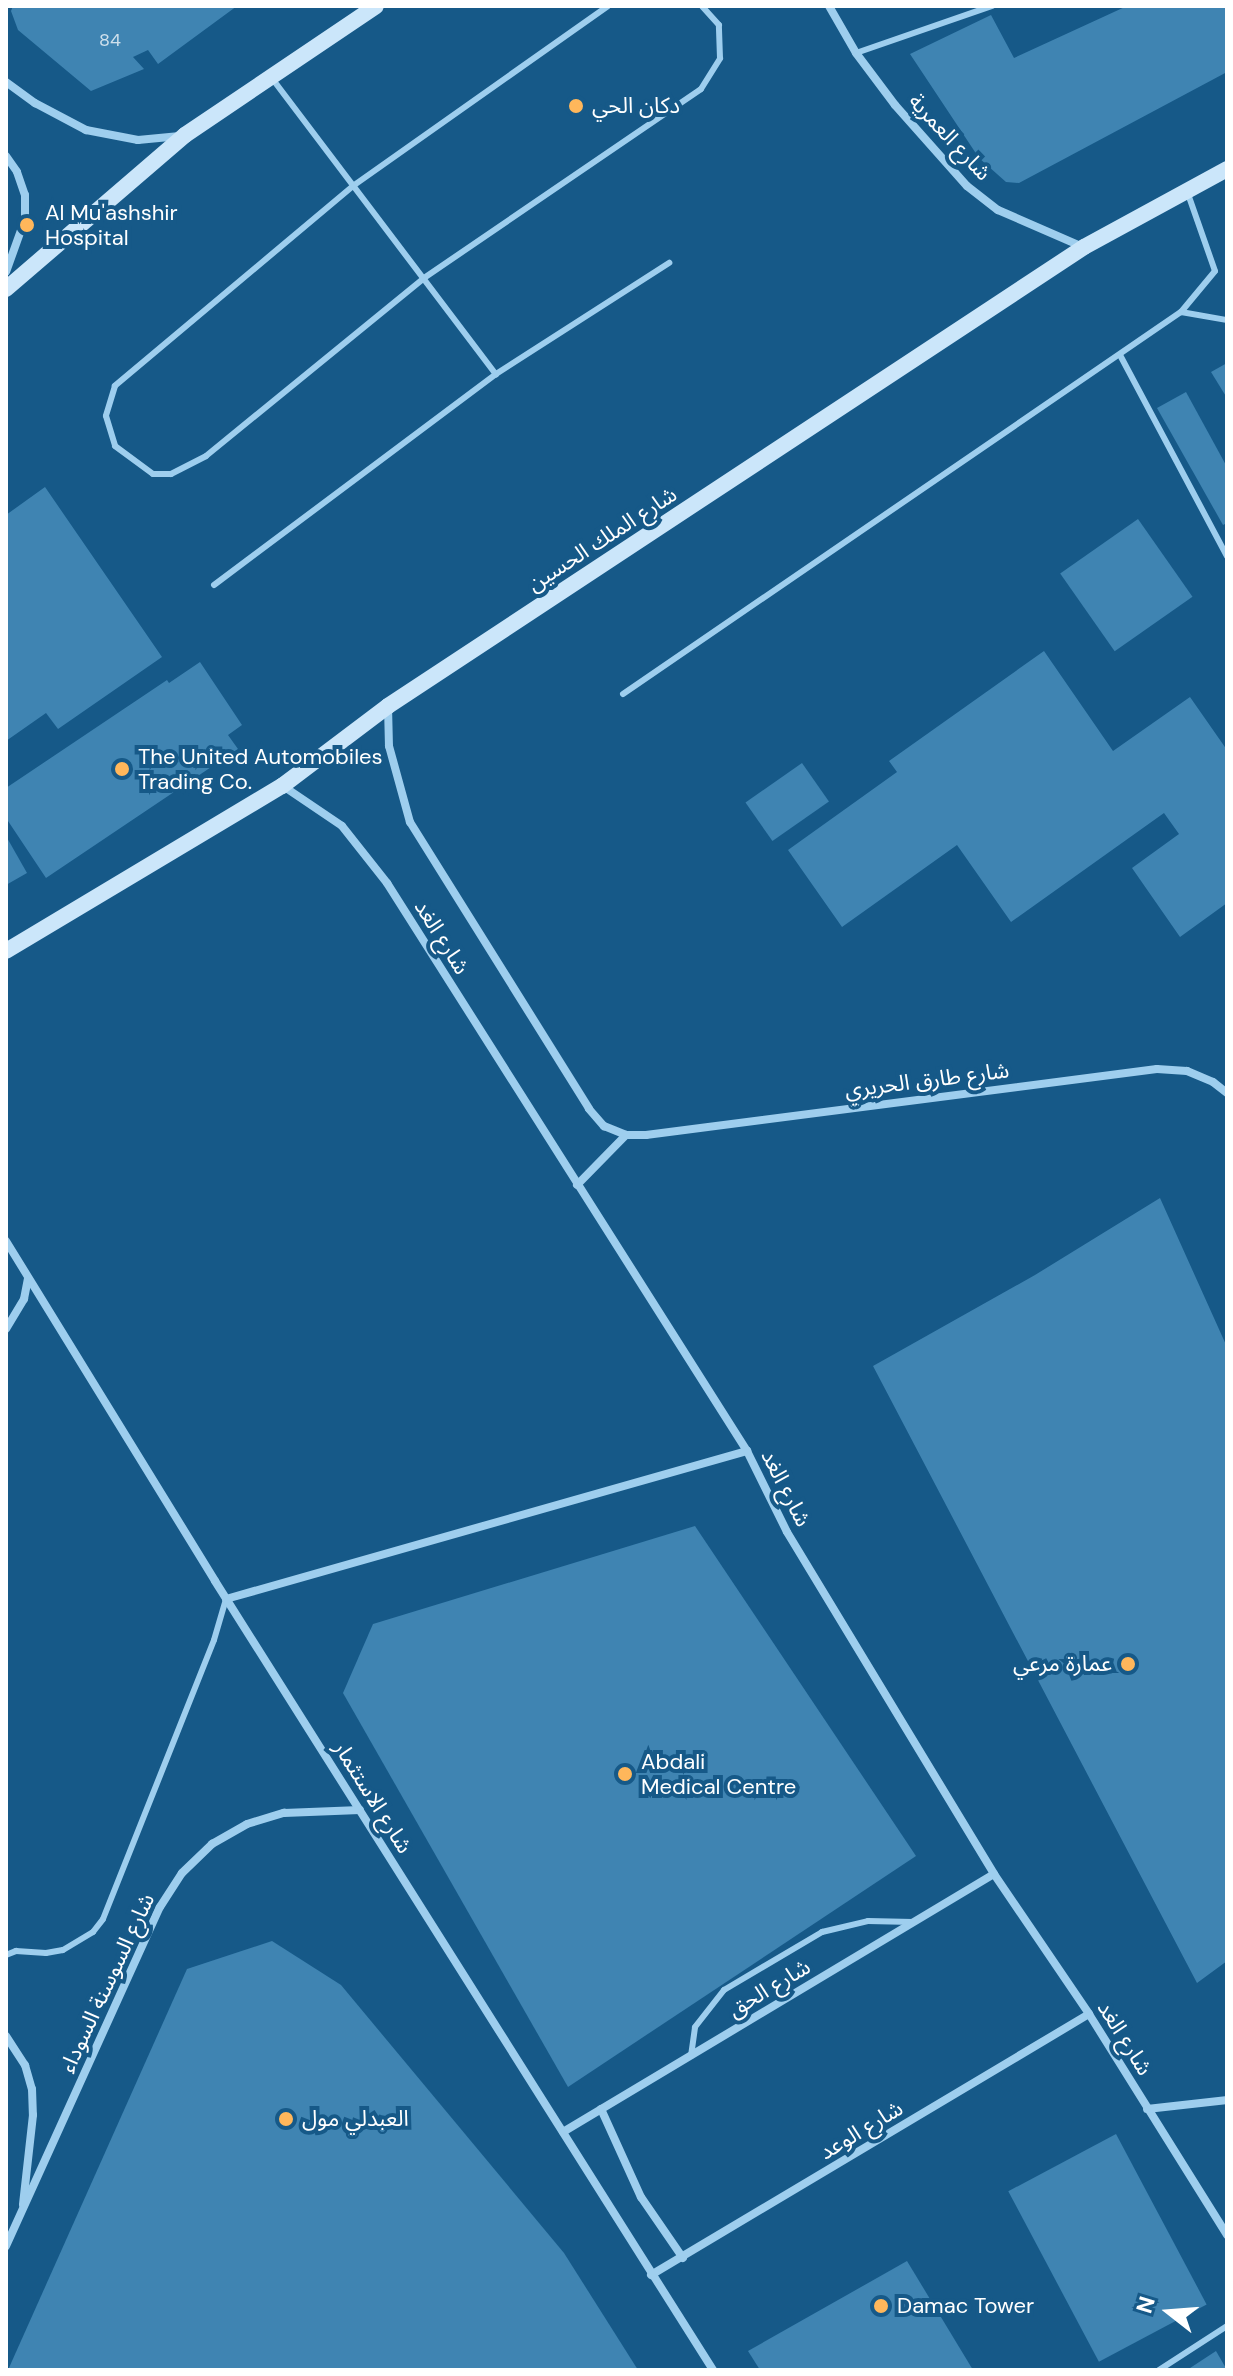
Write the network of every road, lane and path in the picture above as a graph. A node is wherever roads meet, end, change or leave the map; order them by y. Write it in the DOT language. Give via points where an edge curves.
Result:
graph roads {
  1 [pos="376,6"];
  2 [pos="608,6"];
  3 [pos="702,6"];
  4 [pos="829,6"];
  5 [pos="992,6"];
  6 [pos="856,53"];
  7 [pos="271,77"];
  8 [pos="6,82"];
  9 [pos="185,135"];
  10 [pos="6,156"];
  11 [pos="1225,173"];
  12 [pos="353,186"];
  13 [pos="1187,191"];
  14 [pos="1084,247"];
  15 [pos="669,263"];
  16 [pos="6,272"];
  17 [pos="424,278"];
  18 [pos="6,289"];
  19 [pos="1181,312"];
  20 [pos="1227,320"];
  21 [pos="1120,355"];
  22 [pos="496,374"];
  23 [pos="1227,556"];
  24 [pos="214,585"];
  25 [pos="623,694"];
  26 [pos="388,706"];
  27 [pos="282,786"];
  28 [pos="6,951"];
  29 [pos="1227,1093"];
  30 [pos="626,1135"];
  31 [pos="577,1185"];
  32 [pos="6,1241"];
  33 [pos="28,1279"];
  34 [pos="6,1329"];
  35 [pos="747,1451"];
  36 [pos="226,1599"];
  37 [pos="360,1810"];
  38 [pos="994,1874"];
  39 [pos="913,1922"];
  40 [pos="6,1955"];
  41 [pos="1089,2014"];
  42 [pos="6,2036"];
  43 [pos="691,2056"];
  44 [pos="1227,2100"];
  45 [pos="601,2109"];
  46 [pos="1147,2109"];
  47 [pos="563,2132"];
  48 [pos="22,2212"];
  49 [pos="1227,2235"];
  50 [pos="6,2246"];
  51 [pos="683,2258"];
  52 [pos="651,2275"];
  53 [pos="1227,2326"];
  54 [pos="713,2370"];
  55 [pos="1159,2370"];
  1 -- 7 [label="main road"];
  2 -- 12 [label="lane"];
  3 -- 17 [label="lane" via="719,25 720,58 701,89"];
  4 -- 6 [label="street, شارع العمرية"];
  5 -- 6 [label="lane"];
  6 -- 14 [label="street, شارع العمرية" via="967,186 998,210"];
  7 -- 9 [label="main road"];
  7 -- 12 [label="lane"];
  8 -- 9 [label="street" via="86,130 138,140"];
  9 -- 18 [label="main road"];
  10 -- 16 [label="street" via="25,195 25,219"];
  11 -- 13 [label="main road, شارع الملك الحسين"];
  12 -- 17 [label="lane"];
  12 -- 17 [label="lane" via="115,386 106,416 115,446 153,474 171,474 206,456"];
  13 -- 14 [label="main road, شارع الملك الحسين"];
  13 -- 19 [label="lane" via="1215,271"];
  14 -- 26 [label="main road, شارع الملك الحسين"];
  15 -- 22 [label="lane"];
  17 -- 22 [label="lane"];
  19 -- 20 [label="lane"];
  19 -- 21 [label="lane"];
  21 -- 23 [label="lane"];
  21 -- 25 [label="lane"];
  22 -- 24 [label="lane"];
  26 -- 27 [label="main road, شارع الملك الحسين"];
  26 -- 30 [label="street" via="397,785 416,833 589,1109 604,1126"];
  27 -- 28 [label="main road, شارع الملك الحسين"];
  27 -- 31 [label="street, شارع الغد" via="323,811 367,852"];
  29 -- 30 [label="street, شارع طارق الحريري" via="1187,1071 1157,1069"];
  30 -- 31 [label="street"];
  31 -- 35 [label="street, شارع الغد"];
  32 -- 33 [label="street, شارع الاستثمار"];
  33 -- 34 [label="street" via="24,1299"];
  33 -- 36 [label="street, شارع الاستثمار"];
  35 -- 36 [label="street"];
  35 -- 38 [label="street, شارع الغد" via="787,1532"];
  36 -- 37 [label="street, شارع الاستثمار"];
  36 -- 40 [label="lane" via="103,1919 93,1932 63,1950"];
  37 -- 47 [label="street, شارع الاستثمار"];
  37 -- 48 [label="street, شارع السوسنة السوداء" via="284,1813 247,1824 212,1844 182,1873 160,1907"];
  38 -- 39 [label="street, شارع الحق"];
  38 -- 41 [label="street, شارع الغد"];
  39 -- 43 [label="street, شارع الحق"];
  39 -- 43 [label="lane" via="868,1921 822,1932 736,1983 702,2013"];
  41 -- 46 [label="street, شارع الغد"];
  41 -- 51 [label="street, شارع الوعد"];
  42 -- 48 [label="street" via="25,2065 32,2089"];
  43 -- 45 [label="street, شارع الحق"];
  44 -- 46 [label="street"];
  45 -- 47 [label="street, شارع الحق"];
  45 -- 51 [label="street" via="641,2197"];
  46 -- 49 [label="street, شارع الغد"];
  47 -- 52 [label="street, شارع الاستثمار"];
  48 -- 50 [label="street, شارع السوسنة السوداء"];
  51 -- 52 [label="street, شارع الوعد"];
  52 -- 54 [label="street, شارع الاستثمار"];
  53 -- 55 [label="lane"];
}
